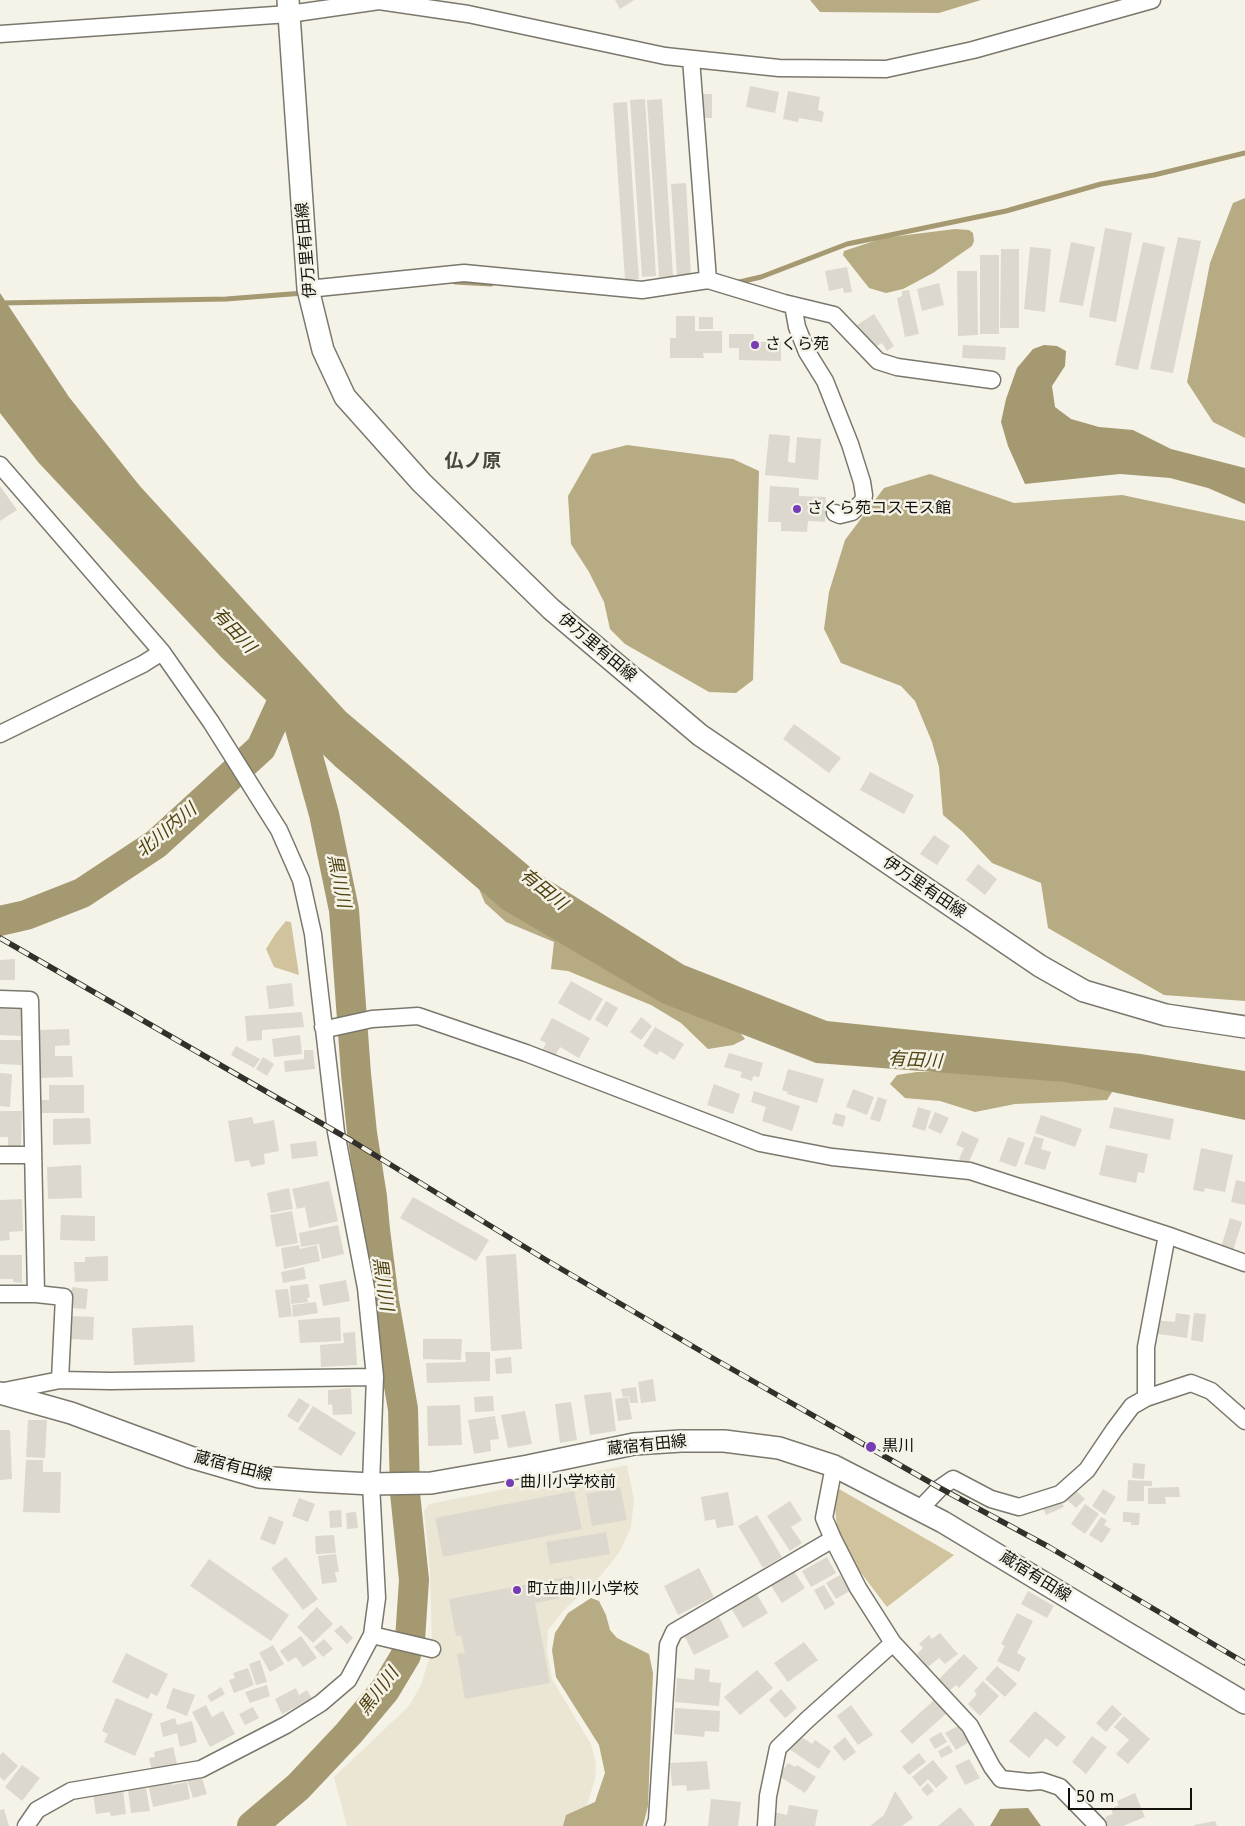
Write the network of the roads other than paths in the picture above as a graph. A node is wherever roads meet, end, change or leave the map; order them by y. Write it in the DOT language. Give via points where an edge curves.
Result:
graph roads {
  1 [pos="1152,0"];
  2 [pos="289,7"];
  3 [pos="0,34"];
  4 [pos="691,59"];
  5 [pos="708,280"];
  6 [pos="308,288"];
  7 [pos="793,305"];
  8 [pos="992,380"];
  9 [pos="0,465"];
  10 [pos="835,513"];
  11 [pos="162,652"];
  12 [pos="0,734"];
  13 [pos="0,999"];
  14 [pos="1245,1027"];
  15 [pos="327,1028"];
  16 [pos="33,1154"];
  17 [pos="0,1155"];
  18 [pos="1167,1235"];
  19 [pos="1245,1263"];
  20 [pos="0,1294"];
  21 [pos="36,1294"];
  22 [pos="375,1377"];
  23 [pos="60,1380"];
  24 [pos="0,1392"];
  25 [pos="1146,1398"];
  26 [pos="1245,1421"];
  27 [pos="834,1466"];
  28 [pos="371,1484"];
  29 [pos="919,1510"];
  30 [pos="833,1539"];
  31 [pos="372,1635"];
  32 [pos="893,1643"];
  33 [pos="432,1649"];
  34 [pos="1245,1703"];
  35 [pos="26,1826"];
  36 [pos="655,1826"];
  37 [pos="766,1826"];
  38 [pos="1098,1826"];
  1 -- 4 [label="street" via="973,50 886,69 779,68"];
  2 -- 3 [label="street"];
  2 -- 4 [label="street" via="379,1 468,14"];
  2 -- 6 [label="main road, 伊万里有田線"];
  4 -- 5 [label="street"];
  5 -- 6 [label="street" via="642,290 464,273"];
  5 -- 7 [label="street"];
  6 -- 14 [label="main road, 伊万里有田線" via="323,350 345,397 421,482 551,609 700,735 1040,966 1084,991 1166,1015"];
  7 -- 8 [label="street" via="834,315 878,361 897,367"];
  7 -- 10 [label="street" via="797,327 807,352 825,381 862,482 863,501 852,512"];
  9 -- 11 [label="street"];
  11 -- 12 [label="street"];
  11 -- 15 [label="street" via="279,830 301,880"];
  13 -- 16 [label="street" via="30,1000"];
  15 -- 18 [label="street" via="372,1019 418,1016 526,1053 760,1143 832,1157 970,1171"];
  15 -- 22 [label="street" via="336,1132 366,1288"];
  16 -- 17 [label="street"];
  16 -- 21 [label="street"];
  18 -- 19 [label="street"];
  18 -- 25 [label="street" via="1146,1347"];
  20 -- 21 [label="street"];
  21 -- 23 [label="street" via="64,1297"];
  22 -- 23 [label="street"];
  22 -- 28 [label="street"];
  23 -- 24 [label="street"];
  24 -- 28 [label="main road, 蔵宿有田線" via="190,1457 259,1477"];
  25 -- 26 [label="street" via="1191,1383 1212,1390"];
  25 -- 29 [label="street" via="1132,1406 1087,1470 1060,1494 1019,1506 991,1499 953,1479"];
  27 -- 28 [label="main road, 蔵宿有田線" via="779,1448 724,1441 681,1441 634,1444 432,1483"];
  27 -- 29 [label="main road, 蔵宿有田線"];
  27 -- 30 [label="street" via="824,1518"];
  28 -- 31 [label="street" via="377,1598"];
  29 -- 34 [label="main road, 蔵宿有田線"];
  30 -- 32 [label="street" via="858,1588"];
  30 -- 36 [label="street" via="674,1632 668,1645"];
  31 -- 33 [label="street"];
  31 -- 35 [label="street" via="348,1680 322,1703 286,1725 201,1769 71,1791 37,1810"];
  32 -- 37 [label="street" via="778,1748 768,1796"];
  32 -- 38 [label="street" via="970,1726 1001,1779 1042,1781 1060,1787"];
}
